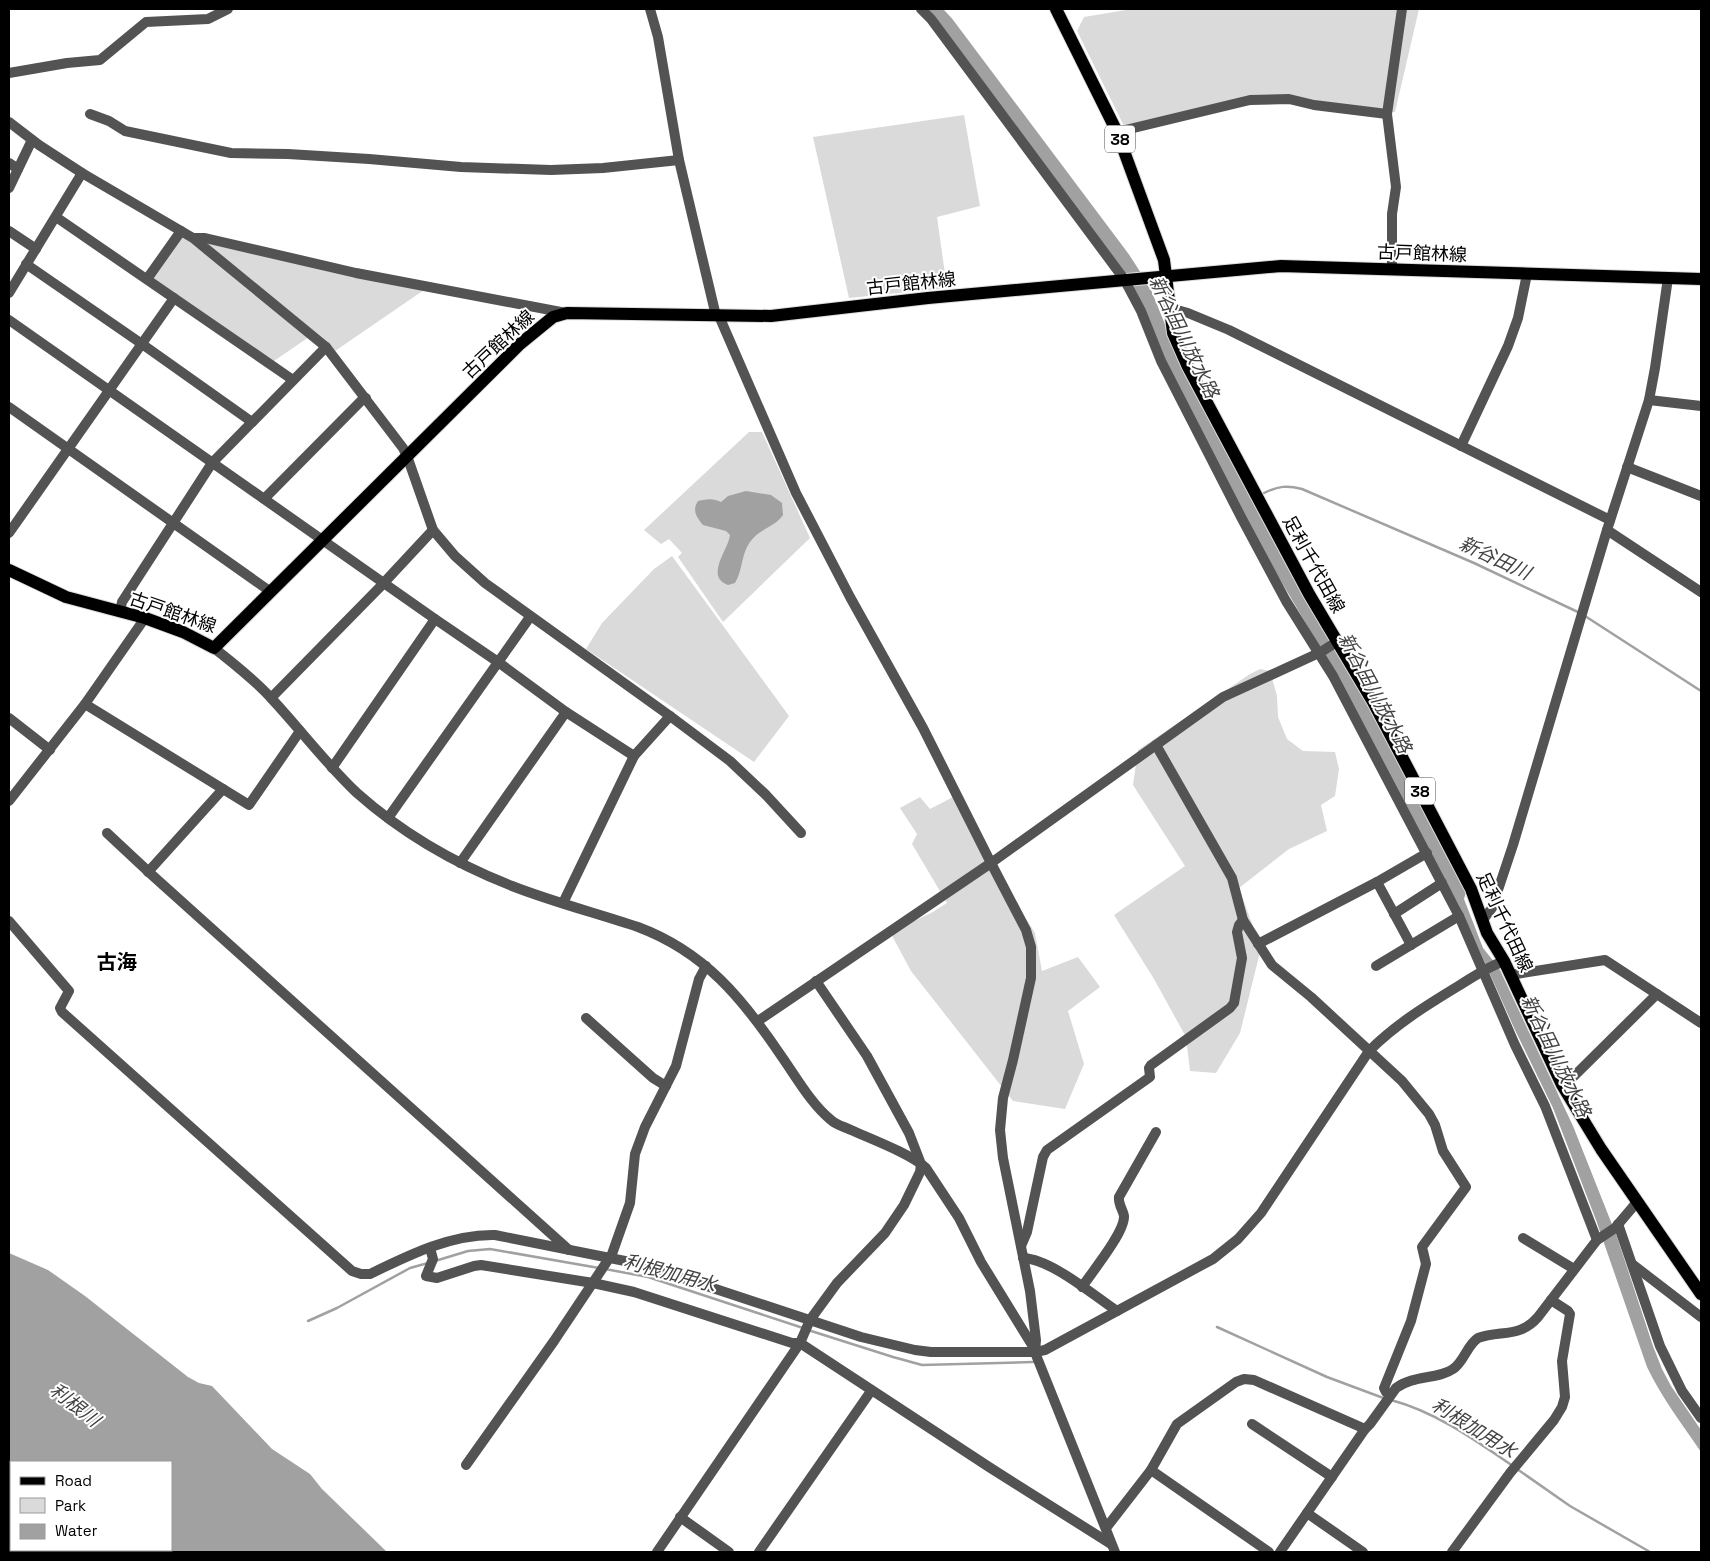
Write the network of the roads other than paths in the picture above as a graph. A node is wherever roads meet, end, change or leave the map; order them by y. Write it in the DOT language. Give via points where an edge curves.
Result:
graph roads {
  1 [pos="228,9"];
  2 [pos="650,9"];
  3 [pos="921,9"];
  4 [pos="1056,9"];
  5 [pos="1402,9"];
  6 [pos="9,73"];
  7 [pos="90,114"];
  8 [pos="1387,114"];
  9 [pos="9,122"];
  10 [pos="1118,132"];
  11 [pos="32,140"];
  12 [pos="679,160"];
  13 [pos="9,162"];
  14 [pos="18,168"];
  15 [pos="82,173"];
  16 [pos="9,188"];
  17 [pos="56,217"];
  18 [pos="9,230"];
  19 [pos="181,231"];
  20 [pos="193,238"];
  21 [pos="36,249"];
  22 [pos="26,264"];
  23 [pos="1390,270"];
  24 [pos="1527,274"];
  25 [pos="1167,276"];
  26 [pos="1668,278"];
  27 [pos="147,279"];
  28 [pos="1126,279"];
  29 [pos="1701,279"];
  30 [pos="9,293"];
  31 [pos="174,298"];
  32 [pos="1170,308"];
  33 [pos="567,313"];
  34 [pos="718,316"];
  35 [pos="9,320"];
  36 [pos="142,344"];
  37 [pos="326,347"];
  38 [pos="294,380"];
  39 [pos="108,391"];
  40 [pos="366,398"];
  41 [pos="1649,400"];
  42 [pos="9,406"];
  43 [pos="1701,406"];
  44 [pos="252,422"];
  45 [pos="1461,446"];
  46 [pos="68,448"];
  47 [pos="407,456"];
  48 [pos="212,463"];
  49 [pos="1627,467"];
  50 [pos="1701,496"];
  51 [pos="264,499"];
  52 [pos="172,522"];
  53 [pos="1608,525"];
  54 [pos="432,530"];
  55 [pos="9,533"];
  56 [pos="323,541"];
  57 [pos="9,570"];
  58 [pos="384,583"];
  59 [pos="272,592"];
  60 [pos="1701,592"];
  61 [pos="120,612"];
  62 [pos="530,616"];
  63 [pos="145,618"];
  64 [pos="434,619"];
  65 [pos="1335,643"];
  66 [pos="214,648"];
  67 [pos="1319,652"];
  68 [pos="498,662"];
  69 [pos="271,698"];
  70 [pos="85,704"];
  71 [pos="566,712"];
  72 [pos="670,716"];
  73 [pos="9,718"];
  74 [pos="300,731"];
  75 [pos="1156,745"];
  76 [pos="50,750"];
  77 [pos="634,756"];
  78 [pos="332,768"];
  79 [pos="223,789"];
  80 [pos="9,801"];
  81 [pos="388,818"];
  82 [pos="107,833"];
  83 [pos="801,833"];
  84 [pos="1427,853"];
  85 [pos="460,863"];
  86 [pos="991,863"];
  87 [pos="148,872"];
  88 [pos="1377,882"];
  89 [pos="1442,883"];
  90 [pos="563,903"];
  91 [pos="1394,914"];
  92 [pos="1459,916"];
  93 [pos="1243,920"];
  94 [pos="9,921"];
  95 [pos="1482,921"];
  96 [pos="1258,944"];
  97 [pos="1410,945"];
  98 [pos="1502,961"];
  99 [pos="706,966"];
  100 [pos="1376,966"];
  101 [pos="1485,969"];
  102 [pos="1510,975"];
  103 [pos="816,981"];
  104 [pos="1657,994"];
  105 [pos="586,1018"];
  106 [pos="758,1021"];
  107 [pos="1701,1023"];
  108 [pos="1369,1051"];
  109 [pos="1562,1085"];
  110 [pos="666,1086"];
  111 [pos="1156,1132"];
  112 [pos="921,1164"];
  113 [pos="1637,1202"];
  114 [pos="1616,1226"];
  115 [pos="1523,1238"];
  116 [pos="1598,1239"];
  117 [pos="1021,1246"];
  118 [pos="430,1248"];
  119 [pos="570,1250"];
  120 [pos="609,1258"];
  121 [pos="1023,1258"];
  122 [pos="1631,1264"];
  123 [pos="1574,1269"];
  124 [pos="593,1282"];
  125 [pos="1082,1287"];
  126 [pos="1701,1294"];
  127 [pos="1551,1300"];
  128 [pos="1118,1311"];
  129 [pos="1701,1317"];
  130 [pos="808,1326"];
  131 [pos="800,1343"];
  132 [pos="1035,1352"];
  133 [pos="871,1391"];
  134 [pos="1391,1394"];
  135 [pos="1701,1418"];
  136 [pos="1252,1424"];
  137 [pos="1365,1428"];
  138 [pos="466,1465"];
  139 [pos="1151,1470"];
  140 [pos="1332,1477"];
  141 [pos="1307,1514"];
  142 [pos="680,1517"];
  143 [pos="1106,1528"];
  144 [pos="1113,1548"];
  145 [pos="657,1552"];
  146 [pos="729,1552"];
  147 [pos="759,1552"];
  148 [pos="1269,1552"];
  149 [pos="1280,1552"];
  150 [pos="1363,1552"];
  151 [pos="1452,1552"];
  1 -- 6 [label="street" via="208,19 146,22 100,60"];
  2 -- 12 [label="street" via="658,37"];
  3 -- 28 [label="street"];
  4 -- 10 [label="main road, 足利千代田線 / 38"];
  5 -- 8 [label="street"];
  7 -- 12 [label="street" via="125,131 231,153 551,170"];
  8 -- 10 [label="street" via="1289,99 1250,100"];
  8 -- 23 [label="street" via="1396,187"];
  9 -- 11 [label="street"];
  10 -- 25 [label="main road, 足利千代田線 / 38"];
  11 -- 14 [label="street"];
  11 -- 15 [label="street"];
  12 -- 34 [label="street"];
  13 -- 14 [label="street"];
  14 -- 16 [label="street"];
  15 -- 17 [label="street"];
  15 -- 19 [label="street"];
  17 -- 21 [label="street"];
  17 -- 27 [label="street"];
  18 -- 21 [label="street"];
  19 -- 20 [label="street"];
  19 -- 27 [label="street"];
  20 -- 33 [label="street"];
  20 -- 37 [label="street"];
  21 -- 22 [label="street"];
  22 -- 30 [label="street"];
  22 -- 36 [label="street"];
  23 -- 24 [label="main road, 古戸館林線"];
  23 -- 25 [label="main road, 古戸館林線" via="1281,266"];
  24 -- 26 [label="main road, 古戸館林線"];
  24 -- 45 [label="street" via="1518,318 1508,346"];
  25 -- 28 [label="main road, 古戸館林線"];
  25 -- 32 [label="main road, 足利千代田線 / 38"];
  26 -- 29 [label="main road, 古戸館林線"];
  26 -- 41 [label="street"];
  27 -- 31 [label="street"];
  28 -- 34 [label="main road, 古戸館林線" via="795,314"];
  28 -- 67 [label="street" via="1161,361 1196,430 1286,601"];
  31 -- 36 [label="street"];
  31 -- 38 [label="street"];
  32 -- 45 [label="street" via="1229,330"];
  32 -- 65 [label="main road, 足利千代田線 / 38" via="1173,333 1188,366"];
  33 -- 34 [label="main road, 古戸館林線"];
  33 -- 47 [label="main road, 古戸館林線" via="553,317 520,344"];
  34 -- 86 [label="street" via="796,493 923,728"];
  35 -- 39 [label="street"];
  36 -- 39 [label="street"];
  36 -- 44 [label="street"];
  37 -- 38 [label="street"];
  37 -- 40 [label="street"];
  38 -- 44 [label="street"];
  39 -- 46 [label="street"];
  39 -- 48 [label="street"];
  40 -- 47 [label="street"];
  40 -- 51 [label="street"];
  41 -- 43 [label="street"];
  41 -- 49 [label="street"];
  42 -- 46 [label="street"];
  44 -- 48 [label="street"];
  45 -- 53 [label="street"];
  46 -- 52 [label="street"];
  46 -- 55 [label="street"];
  47 -- 54 [label="street"];
  47 -- 56 [label="main road, 古戸館林線"];
  48 -- 51 [label="street"];
  48 -- 52 [label="street"];
  49 -- 50 [label="street"];
  49 -- 53 [label="street"];
  51 -- 56 [label="street"];
  52 -- 59 [label="street"];
  52 -- 61 [label="street" via="122,602"];
  53 -- 60 [label="street"];
  53 -- 95 [label="street" via="1511,853 1492,908"];
  54 -- 58 [label="street"];
  54 -- 62 [label="street" via="454,556 484,583"];
  56 -- 58 [label="street"];
  56 -- 59 [label="main road, 古戸館林線"];
  57 -- 61 [label="main road, 古戸館林線" via="66,597"];
  58 -- 64 [label="street"];
  58 -- 69 [label="street"];
  59 -- 66 [label="main road, 古戸館林線"];
  61 -- 63 [label="main road, 古戸館林線"];
  62 -- 68 [label="street"];
  62 -- 72 [label="street"];
  63 -- 66 [label="main road, 古戸館林線" via="184,632"];
  63 -- 70 [label="street"];
  64 -- 68 [label="street"];
  64 -- 78 [label="street"];
  65 -- 67 [label="street"];
  65 -- 95 [label="main road, 足利千代田線 / 38" via="1413,778 1471,889"];
  66 -- 69 [label="street"];
  67 -- 75 [label="street" via="1223,697"];
  67 -- 84 [label="street"];
  68 -- 71 [label="street"];
  68 -- 81 [label="street"];
  69 -- 74 [label="street"];
  70 -- 76 [label="street"];
  70 -- 79 [label="street"];
  71 -- 77 [label="street"];
  71 -- 85 [label="street"];
  72 -- 77 [label="street"];
  72 -- 83 [label="street" via="730,761"];
  73 -- 76 [label="street"];
  74 -- 78 [label="street"];
  74 -- 79 [label="street" via="249,805"];
  75 -- 86 [label="street"];
  75 -- 93 [label="street" via="1232,878"];
  76 -- 80 [label="street"];
  77 -- 90 [label="street"];
  78 -- 81 [label="street"];
  79 -- 87 [label="street"];
  81 -- 85 [label="street"];
  82 -- 87 [label="street"];
  84 -- 88 [label="street"];
  84 -- 89 [label="street"];
  85 -- 90 [label="street"];
  86 -- 103 [label="street"];
  86 -- 117 [label="street" via="1026,930 1031,947 1031,978 1003,1098 1000,1130"];
  87 -- 119 [label="street"];
  88 -- 91 [label="street"];
  88 -- 96 [label="street"];
  89 -- 91 [label="street"];
  89 -- 92 [label="street"];
  90 -- 99 [label="street" via="655,934"];
  91 -- 97 [label="street"];
  92 -- 97 [label="street"];
  92 -- 101 [label="street"];
  93 -- 96 [label="street"];
  93 -- 117 [label="street" via="1237,932 1242,958 1234,1003 1151,1065 1150,1077 1047,1150"];
  94 -- 118 [label="street" via="69,991 60,1008 62,1012 352,1271 370,1274"];
  95 -- 98 [label="main road, 足利千代田線 / 38"];
  96 -- 108 [label="street" via="1272,965"];
  97 -- 100 [label="street"];
  98 -- 101 [label="street"];
  98 -- 102 [label="main road, 足利千代田線 / 38"];
  99 -- 106 [label="street"];
  99 -- 110 [label="street" via="699,979 676,1066"];
  101 -- 108 [label="street" via="1413,1013"];
  101 -- 116 [label="street" via="1515,1045 1546,1106"];
  102 -- 104 [label="street" via="1605,960"];
  102 -- 109 [label="main road, 足利千代田線 / 38"];
  103 -- 106 [label="street"];
  103 -- 112 [label="street" via="867,1056 909,1133"];
  104 -- 107 [label="street"];
  104 -- 109 [label="street"];
  105 -- 110 [label="street"];
  106 -- 112 [label="street" via="796,1078 832,1121"];
  108 -- 128 [label="street" via="1247,1231 1213,1259"];
  108 -- 134 [label="street" via="1422,1104 1435,1126 1443,1151 1466,1188 1422,1247 1426,1264 1411,1321 1384,1388"];
  109 -- 113 [label="main road, 足利千代田線 / 38"];
  110 -- 120 [label="street" via="635,1154 630,1203"];
  111 -- 125 [label="street" via="1119,1198 1124,1216 1122,1229"];
  112 -- 130 [label="street" via="904,1205 885,1233 837,1284"];
  112 -- 132 [label="street" via="954,1210"];
  113 -- 114 [label="street"];
  113 -- 126 [label="main road, 足利千代田線 / 38"];
  114 -- 116 [label="street"];
  114 -- 122 [label="street"];
  115 -- 123 [label="street"];
  116 -- 123 [label="street"];
  117 -- 121 [label="street"];
  118 -- 119 [label="street" via="446,1242 495,1235"];
  118 -- 124 [label="street" via="433,1259 426,1276 433,1278 481,1265"];
  119 -- 120 [label="street"];
  120 -- 124 [label="street"];
  120 -- 130 [label="street" via="646,1266"];
  121 -- 125 [label="street" via="1051,1266"];
  121 -- 132 [label="street" via="1034,1319"];
  122 -- 129 [label="street"];
  122 -- 135 [label="street" via="1660,1346 1682,1391"];
  123 -- 127 [label="street"];
  124 -- 131 [label="street"];
  124 -- 138 [label="street"];
  125 -- 128 [label="street"];
  127 -- 134 [label="street" via="1527,1327 1478,1338 1452,1370 1407,1382"];
  127 -- 151 [label="street" via="1570,1314 1562,1361 1565,1397 1562,1407"];
  128 -- 132 [label="street" via="1050,1348"];
  130 -- 131 [label="street"];
  130 -- 132 [label="street" via="931,1352"];
  131 -- 133 [label="street"];
  131 -- 142 [label="street"];
  132 -- 143 [label="street"];
  133 -- 144 [label="street"];
  133 -- 147 [label="street"];
  134 -- 137 [label="street"];
  136 -- 140 [label="street"];
  137 -- 139 [label="street" via="1254,1380 1244,1379 1177,1424"];
  137 -- 140 [label="street"];
  139 -- 143 [label="street"];
  139 -- 148 [label="street"];
  140 -- 141 [label="street"];
  141 -- 149 [label="street"];
  141 -- 150 [label="street"];
  142 -- 145 [label="street"];
  142 -- 146 [label="street"];
  143 -- 144 [label="street"];
}
